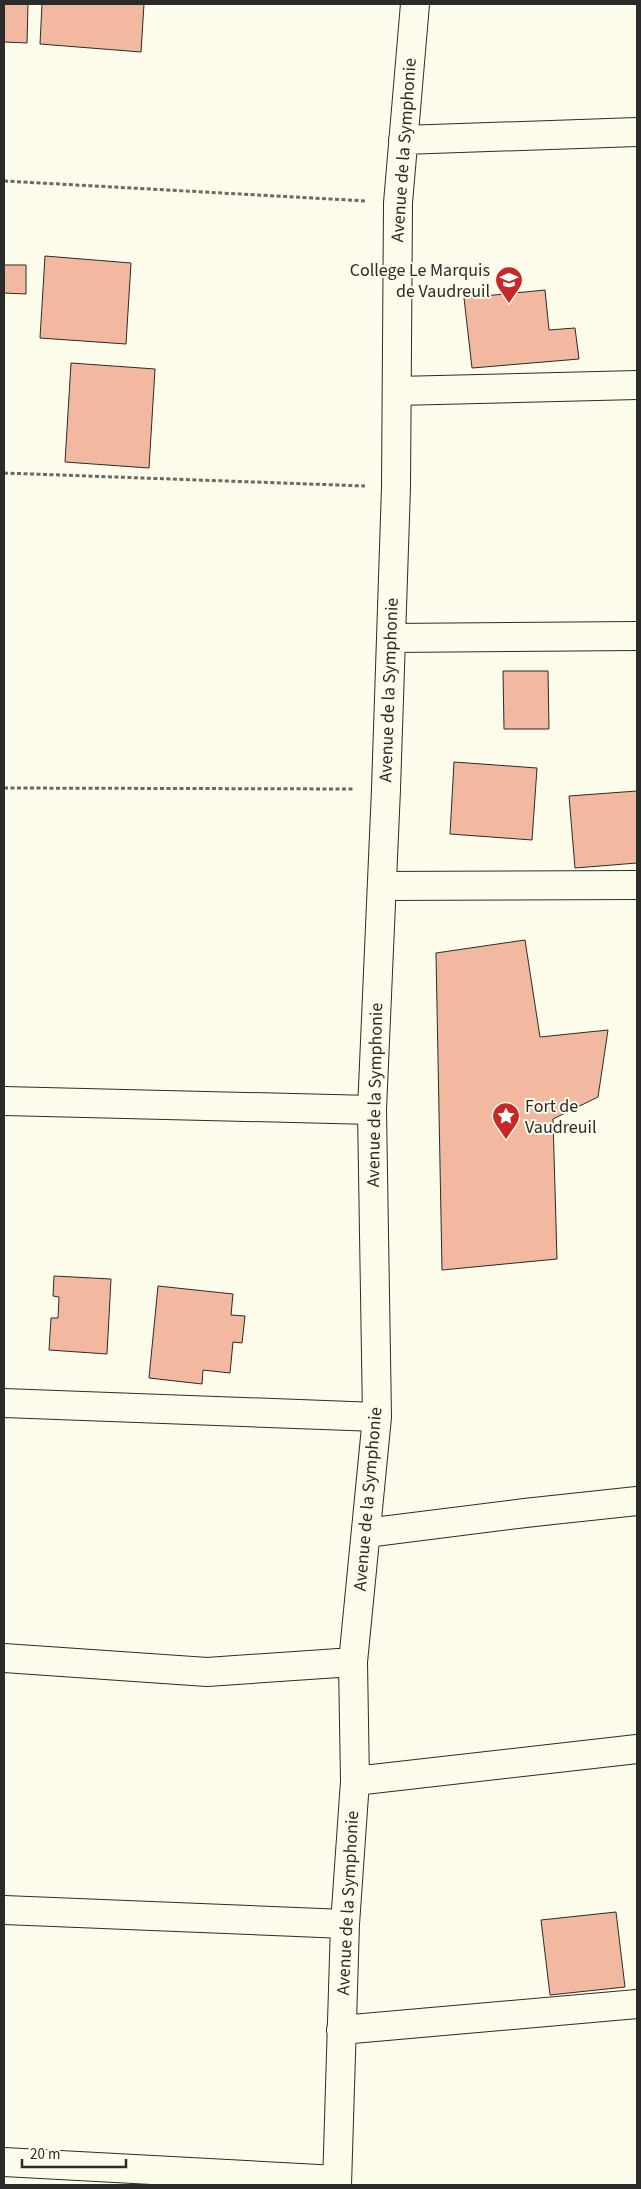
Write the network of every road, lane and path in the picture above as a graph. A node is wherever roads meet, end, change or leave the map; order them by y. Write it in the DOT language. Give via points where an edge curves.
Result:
graph roads {
  1 [pos="416,4"];
  2 [pos="637,132"];
  3 [pos="403,140"];
  4 [pos="4,181"];
  5 [pos="398,203"];
  6 [pos="637,385"];
  7 [pos="397,391"];
  8 [pos="4,473"];
  9 [pos="396,487"];
  10 [pos="637,636"];
  11 [pos="391,638"];
  12 [pos="4,788"];
  13 [pos="386,789"];
  14 [pos="637,885"];
  15 [pos="382,886"];
  16 [pos="4,1101"];
  17 [pos="372,1110"];
  18 [pos="4,1403"];
  19 [pos="377,1417"];
  20 [pos="637,1501"];
  21 [pos="366,1534"];
  22 [pos="4,1658"];
  23 [pos="353,1662"];
  24 [pos="637,1749"];
  25 [pos="355,1781"];
  26 [pos="4,1910"];
  27 [pos="345,1924"];
  28 [pos="637,2004"];
  29 [pos="341,2030"];
  30 [pos="4,2162"];
  31 [pos="337,2183"];
  1 -- 3 [label="street, Avenue de la Symphonie"];
  2 -- 3 [label="street"];
  3 -- 5 [label="street, Avenue de la Symphonie"];
  4 -- 5 [label="path"];
  5 -- 7 [label="street, Avenue de la Symphonie"];
  6 -- 7 [label="street"];
  7 -- 9 [label="street, Avenue de la Symphonie"];
  8 -- 9 [label="path"];
  9 -- 11 [label="street, Avenue de la Symphonie"];
  10 -- 11 [label="street"];
  11 -- 13 [label="street, Avenue de la Symphonie"];
  12 -- 13 [label="path"];
  13 -- 15 [label="street, Avenue de la Symphonie"];
  14 -- 15 [label="street"];
  15 -- 17 [label="street, Avenue de la Symphonie"];
  16 -- 17 [label="street"];
  17 -- 19 [label="street, Avenue de la Symphonie"];
  18 -- 19 [label="street"];
  19 -- 21 [label="street, Avenue de la Symphonie"];
  20 -- 21 [label="street"];
  21 -- 23 [label="street, Avenue de la Symphonie"];
  22 -- 23 [label="street" via="207,1672"];
  23 -- 25 [label="street, Avenue de la Symphonie"];
  24 -- 25 [label="street"];
  25 -- 27 [label="street, Avenue de la Symphonie"];
  26 -- 27 [label="street"];
  27 -- 29 [label="street, Avenue de la Symphonie"];
  28 -- 29 [label="street"];
  29 -- 31 [label="street, Avenue de la Symphonie"];
  30 -- 31 [label="street"];
}
